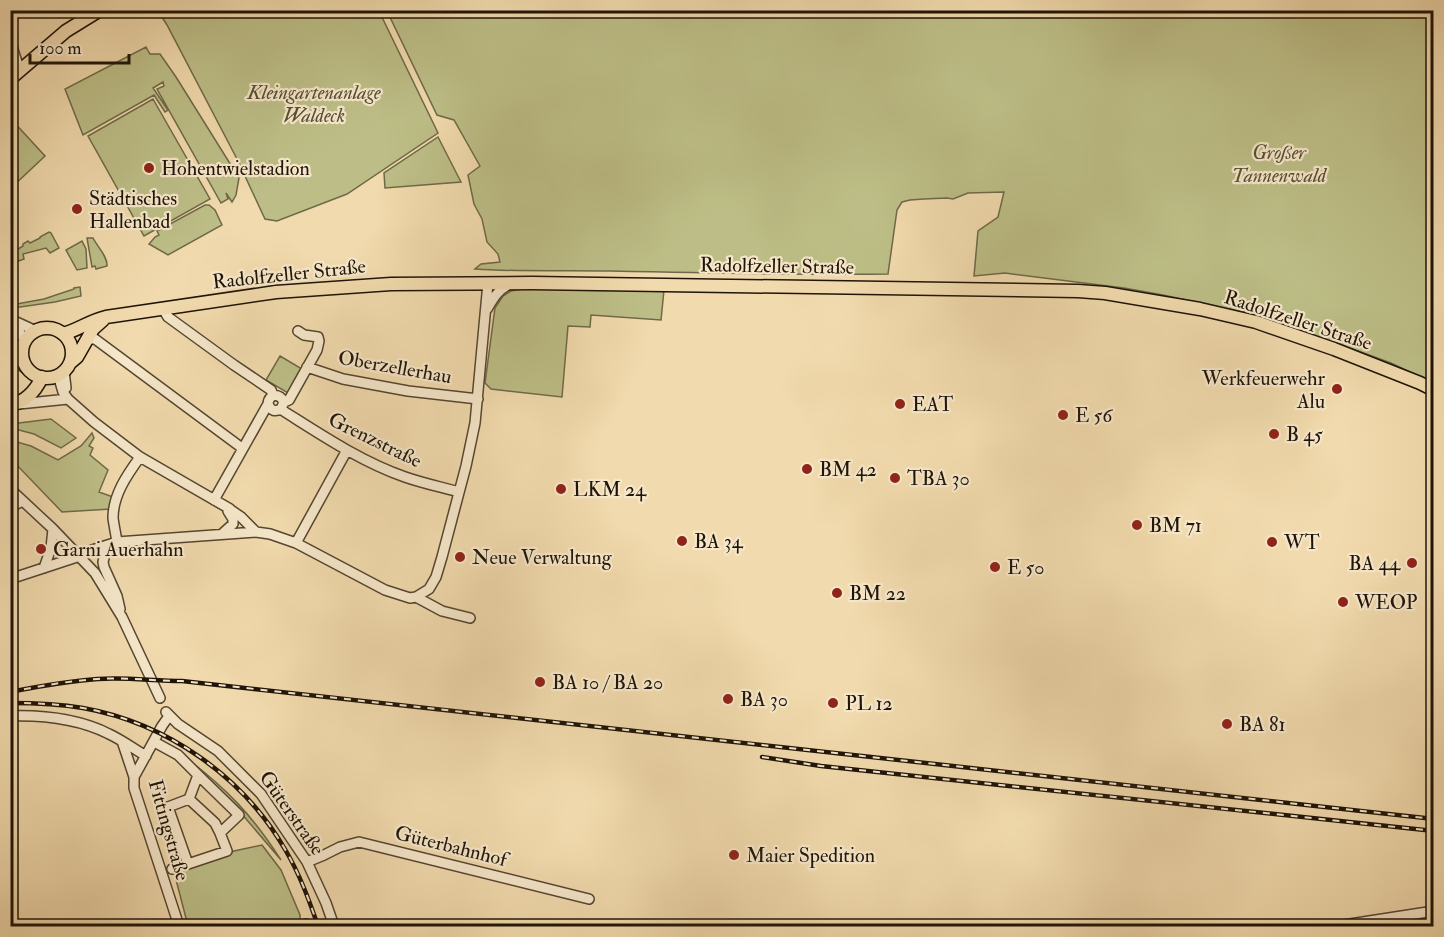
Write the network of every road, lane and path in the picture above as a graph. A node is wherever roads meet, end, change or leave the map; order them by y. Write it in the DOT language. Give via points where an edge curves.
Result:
graph roads {
  1 [pos="100,10"];
  2 [pos="10,37"];
  3 [pos="20,71"];
  4 [pos="10,79"];
  5 [pos="488,283"];
  6 [pos="513,283"];
  7 [pos="181,306"];
  8 [pos="163,309"];
  9 [pos="486,311"];
  10 [pos="106,317"];
  11 [pos="10,319"];
  12 [pos="10,325"];
  13 [pos="182,325"];
  14 [pos="36,330"];
  15 [pos="298,330"];
  16 [pos="63,334"];
  17 [pos="88,339"];
  18 [pos="19,348"];
  19 [pos="307,367"];
  20 [pos="64,370"];
  21 [pos="42,377"];
  22 [pos="1434,390"];
  23 [pos="68,399"];
  24 [pos="478,399"];
  25 [pos="270,400"];
  26 [pos="14,404"];
  27 [pos="283,406"];
  28 [pos="242,448"];
  29 [pos="347,450"];
  30 [pos="140,457"];
  31 [pos="10,489"];
  32 [pos="459,492"];
  33 [pos="214,500"];
  34 [pos="23,501"];
  35 [pos="225,506"];
  36 [pos="10,507"];
  37 [pos="53,529"];
  38 [pos="256,531"];
  39 [pos="222,534"];
  40 [pos="270,534"];
  41 [pos="117,542"];
  42 [pos="296,543"];
  43 [pos="80,556"];
  44 [pos="44,568"];
  45 [pos="10,579"];
  46 [pos="416,597"];
  47 [pos="122,617"];
  48 [pos="470,618"];
  49 [pos="160,698"];
  50 [pos="168,714"];
  51 [pos="10,716"];
  52 [pos="122,741"];
  53 [pos="158,744"];
  54 [pos="146,756"];
  55 [pos="198,775"];
  56 [pos="134,777"];
  57 [pos="189,798"];
  58 [pos="220,833"];
  59 [pos="307,862"];
  60 [pos="188,864"];
  61 [pos="172,869"];
  62 [pos="589,899"];
  63 [pos="1434,911"];
  64 [pos="179,927"];
  65 [pos="334,927"];
  66 [pos="1337,927"];
  1 -- 3 [label="main road" via="66,31"];
  2 -- 3 [label="street"];
  3 -- 4 [label="main road"];
  5 -- 6 [label="main road, Radolfzeller Straße"];
  5 -- 7 [label="main road, Radolfzeller Straße" via="333,287"];
  5 -- 9 [label="street"];
  6 -- 9 [label="street" via="495,294"];
  6 -- 22 [label="main road, Radolfzeller Straße" via="1105,293 1256,322"];
  7 -- 8 [label="main road, Radolfzeller Straße"];
  7 -- 13 [label="street"];
  8 -- 10 [label="main road, Radolfzeller Straße"];
  8 -- 13 [label="street"];
  9 -- 24 [label="street"];
  10 -- 16 [label="main road, Radolfzeller Straße"];
  10 -- 17 [label="main road"];
  11 -- 14 [label="street"];
  12 -- 18 [label="street" via="20,333"];
  13 -- 25 [label="street" via="271,390"];
  14 -- 16 [label="main road" via="50,328"];
  14 -- 18 [label="main road"];
  15 -- 19 [label="street, Oberzellerhau" via="318,337 319,341"];
  16 -- 20 [label="main road" via="72,354"];
  17 -- 20 [label="main road"];
  17 -- 28 [label="street" via="95,339"];
  18 -- 21 [label="main road" via="29,370"];
  19 -- 24 [label="street, Oberzellerhau" via="343,379"];
  19 -- 27 [label="street, Oberzellerhau"];
  20 -- 21 [label="main road" via="50,378"];
  20 -- 23 [label="street" via="63,392"];
  21 -- 26 [label="main road" via="27,398"];
  23 -- 26 [label="street"];
  23 -- 30 [label="street"];
  24 -- 32 [label="street"];
  25 -- 27 [label="street, Grenzstraße" via="273,411"];
  25 -- 28 [label="street"];
  27 -- 29 [label="street, Grenzstraße" via="285,412"];
  28 -- 33 [label="street"];
  29 -- 32 [label="street, Grenzstraße" via="404,477"];
  29 -- 42 [label="street"];
  30 -- 33 [label="street"];
  30 -- 41 [label="street" via="115,501"];
  31 -- 34 [label="street"];
  32 -- 46 [label="street" via="436,577 429,589"];
  33 -- 35 [label="street"];
  34 -- 36 [label="street"];
  34 -- 37 [label="street"];
  35 -- 38 [label="street"];
  35 -- 39 [label="street" via="233,524"];
  35 -- 40 [label="street"];
  37 -- 43 [label="street"];
  37 -- 44 [label="street"];
  38 -- 39 [label="street"];
  38 -- 40 [label="street"];
  39 -- 41 [label="street"];
  40 -- 42 [label="street"];
  41 -- 43 [label="street"];
  41 -- 47 [label="street" via="103,562"];
  42 -- 46 [label="street" via="385,590"];
  43 -- 44 [label="street"];
  43 -- 47 [label="street"];
  44 -- 45 [label="street"];
  46 -- 48 [label="street" via="442,611"];
  47 -- 49 [label="street"];
  50 -- 54 [label="street, Fittingstraße"];
  50 -- 59 [label="street, Güterstraße" via="218,751 248,780"];
  51 -- 52 [label="street" via="65,720"];
  52 -- 54 [label="street"];
  52 -- 56 [label="street"];
  53 -- 55 [label="street" via="178,755"];
  54 -- 56 [label="street, Fittingstraße"];
  55 -- 57 [label="street"];
  55 -- 58 [label="street" via="239,815"];
  56 -- 64 [label="street, Fittingstraße" via="134,788"];
  57 -- 58 [label="street"];
  57 -- 60 [label="street" via="168,807"];
  58 -- 60 [label="street" via="226,851"];
  59 -- 62 [label="street, Güterbahnhof" via="359,842"];
  59 -- 65 [label="street, Güterstraße"];
  60 -- 61 [label="street"];
  63 -- 66 [label="street"];
}
